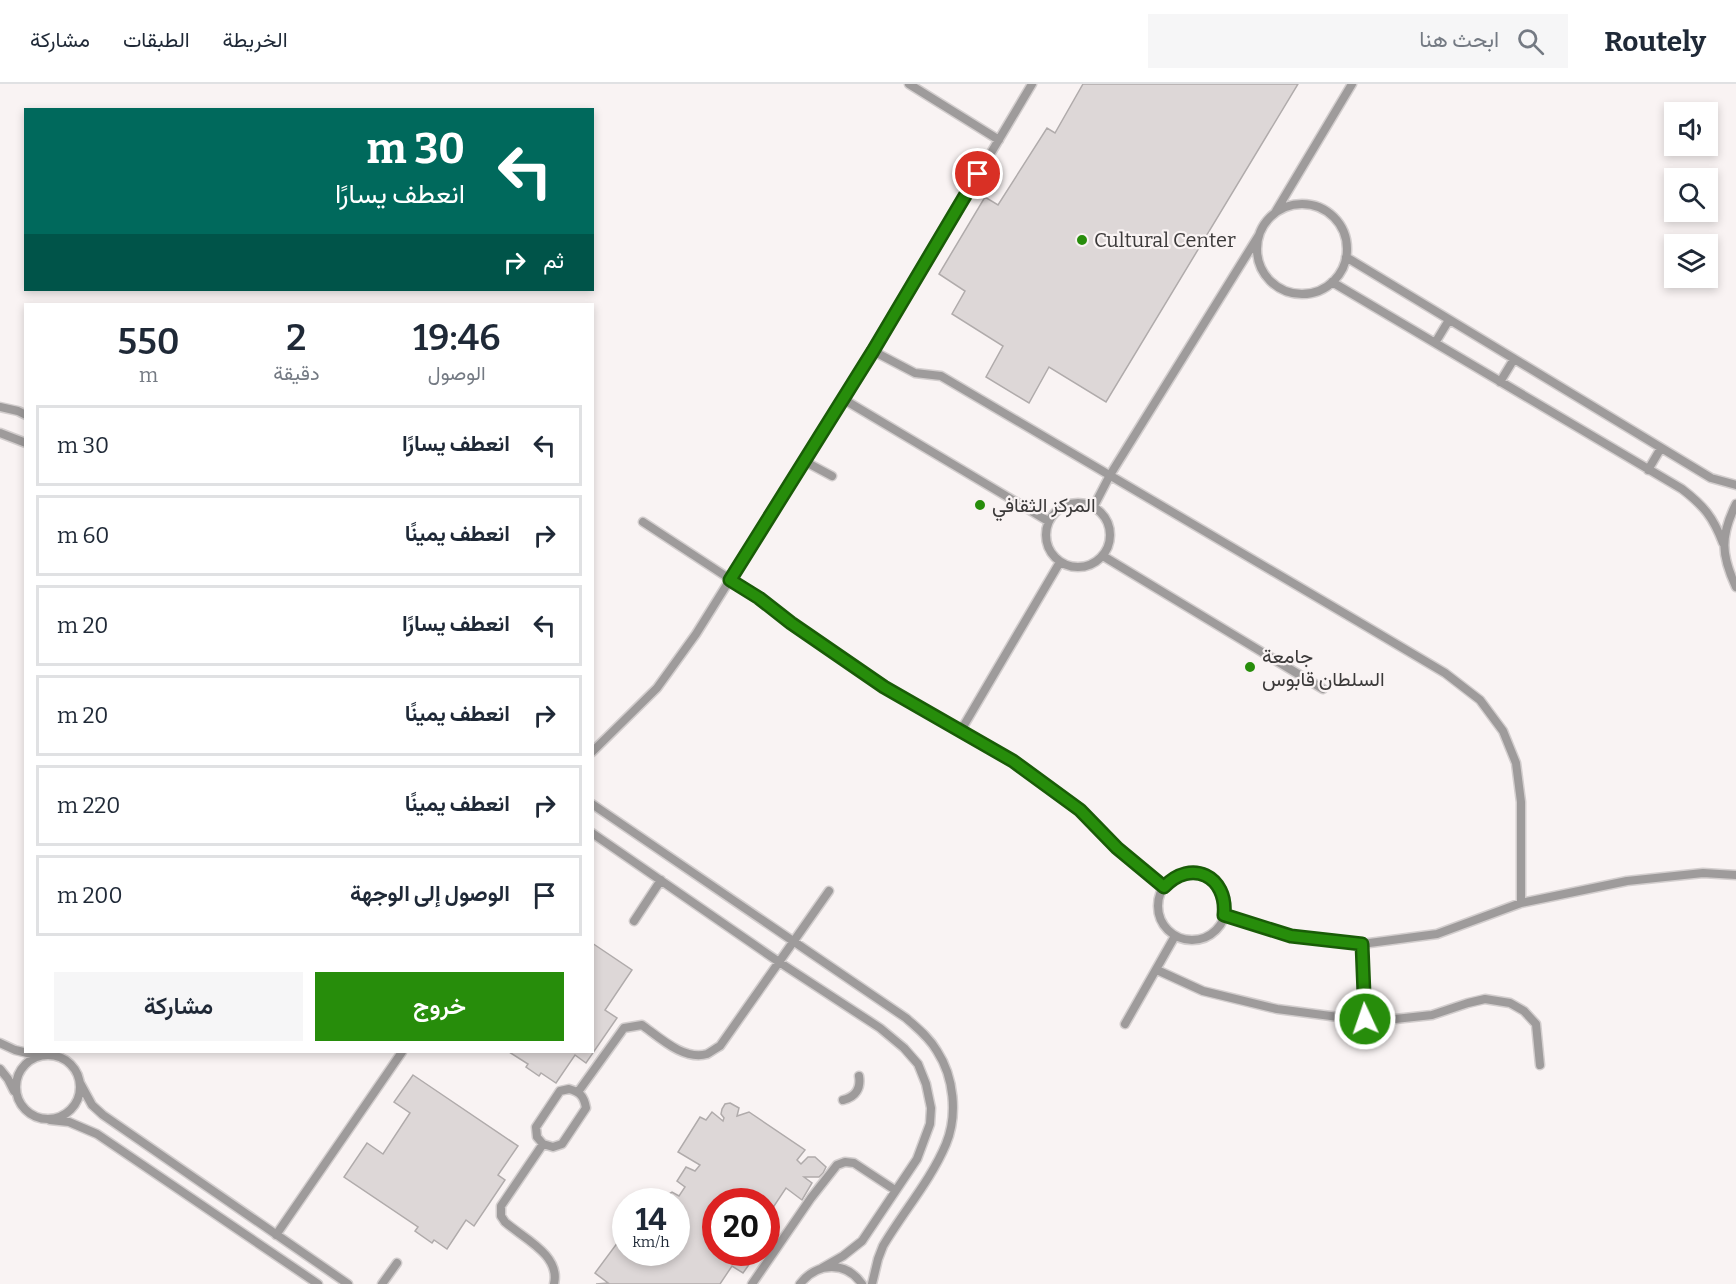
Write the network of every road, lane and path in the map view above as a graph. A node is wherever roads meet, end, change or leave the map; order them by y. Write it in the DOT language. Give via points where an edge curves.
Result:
graph roads {
  1 [pos="909,84"];
  2 [pos="1032,84"];
  3 [pos="1353,84"];
  4 [pos="999,140"];
  5 [pos="1276,211"];
  6 [pos="1259,235"];
  7 [pos="1346,257"];
  8 [pos="1332,282"];
  9 [pos="1449,320"];
  10 [pos="1435,343"];
  11 [pos="873,351"];
  12 [pos="1514,359"];
  13 [pos="1500,382"];
  14 [pos="843,399"];
  15 [pos="0,407"];
  16 [pos="24,414"];
  17 [pos="0,433"];
  18 [pos="24,442"];
  19 [pos="1661,448"];
  20 [pos="804,461"];
  21 [pos="1648,470"];
  22 [pos="832,476"];
  23 [pos="1110,476"];
  24 [pos="1736,485"];
  25 [pos="1736,504"];
  26 [pos="1094,506"];
  27 [pos="1048,521"];
  28 [pos="643,522"];
  29 [pos="1723,543"];
  30 [pos="1103,556"];
  31 [pos="1060,562"];
  32 [pos="730,580"];
  33 [pos="1736,587"];
  34 [pos="1323,689"];
  35 [pos="960,732"];
  36 [pos="594,750"];
  37 [pos="594,805"];
  38 [pos="594,834"];
  39 [pos="1736,875"];
  40 [pos="661,880"];
  41 [pos="1164,887"];
  42 [pos="829,891"];
  43 [pos="1521,903"];
  44 [pos="1224,915"];
  45 [pos="634,921"];
  46 [pos="1175,936"];
  47 [pos="794,941"];
  48 [pos="1362,944"];
  49 [pos="779,962"];
  50 [pos="1157,970"];
  51 [pos="1365,1019"];
  52 [pos="1125,1024"];
  53 [pos="0,1043"];
  54 [pos="24,1052"];
  55 [pos="28,1053"];
  56 [pos="401,1053"];
  57 [pos="40,1056"];
  58 [pos="1540,1065"];
  59 [pos="0,1069"];
  60 [pos="859,1076"];
  61 [pos="80,1083"];
  62 [pos="578,1092"];
  63 [pos="17,1097"];
  64 [pos="843,1100"];
  65 [pos="50,1120"];
  66 [pos="543,1144"];
  67 [pos="895,1190"];
  68 [pos="276,1235"];
  69 [pos="397,1263"];
  70 [pos="822,1268"];
  71 [pos="318,1284"];
  72 [pos="348,1284"];
  73 [pos="382,1284"];
  74 [pos="554,1284"];
  75 [pos="752,1284"];
  76 [pos="801,1284"];
  77 [pos="862,1284"];
  78 [pos="872,1284"];
  1 -- 4 [label="lane"];
  2 -- 4 [label="lane"];
  3 -- 5 [label="lane"];
  4 -- 11 [label="lane"];
  5 -- 6 [label="lane"];
  5 -- 7 [label="lane" via="1305,204 1332,216 1346,242"];
  6 -- 8 [label="lane" via="1259,264 1267,278 1280,288 1310,293"];
  6 -- 23 [label="lane"];
  7 -- 8 [label="lane"];
  7 -- 9 [label="lane"];
  8 -- 10 [label="lane"];
  9 -- 10 [label="lane"];
  9 -- 12 [label="lane"];
  10 -- 13 [label="lane"];
  11 -- 14 [label="lane"];
  11 -- 23 [label="lane" via="915,373 941,376"];
  12 -- 13 [label="lane"];
  12 -- 19 [label="lane"];
  13 -- 21 [label="lane"];
  14 -- 20 [label="lane"];
  14 -- 27 [label="lane"];
  15 -- 16 [label="lane"];
  17 -- 18 [label="lane"];
  19 -- 21 [label="lane"];
  19 -- 24 [label="lane" via="1711,478"];
  20 -- 22 [label="lane"];
  20 -- 32 [label="lane"];
  21 -- 29 [label="lane" via="1701,504 1715,522"];
  23 -- 26 [label="lane"];
  23 -- 43 [label="lane" via="1444,673 1480,700 1503,731 1516,763 1521,802"];
  25 -- 29 [label="lane"];
  26 -- 27 [label="lane" via="1068,504 1056,510"];
  26 -- 30 [label="lane" via="1103,513 1111,534"];
  27 -- 31 [label="lane" via="1046,544"];
  28 -- 32 [label="lane"];
  29 -- 33 [label="lane" via="1726,567"];
  30 -- 31 [label="lane" via="1078,568"];
  30 -- 34 [label="lane"];
  31 -- 35 [label="lane"];
  32 -- 35 [label="lane" via="884,687"];
  32 -- 36 [label="lane" via="657,688"];
  35 -- 41 [label="lane" via="1013,761 1080,810 1117,848"];
  37 -- 47 [label="lane"];
  38 -- 40 [label="lane"];
  39 -- 43 [label="lane" via="1703,873 1627,881"];
  40 -- 45 [label="lane"];
  40 -- 49 [label="lane"];
  41 -- 44 [label="lane" via="1183,873 1206,875 1223,892"];
  41 -- 46 [label="lane" via="1159,897 1160,919"];
  42 -- 47 [label="lane"];
  43 -- 48 [label="lane" via="1437,934"];
  44 -- 46 [label="lane" via="1219,926 1199,939"];
  44 -- 48 [label="lane" via="1291,936"];
  46 -- 50 [label="lane"];
  47 -- 49 [label="lane"];
  47 -- 78 [label="lane" via="924,1033 938,1051 951,1086 947,1142 883,1246"];
  48 -- 51 [label="lane"];
  49 -- 62 [label="lane" via="720,1046 707,1054 688,1054 642,1026 624,1028"];
  49 -- 67 [label="lane" via="880,1028 918,1064 931,1108 930,1124 917,1159"];
  50 -- 51 [label="lane" via="1203,991 1277,1009"];
  50 -- 52 [label="lane"];
  51 -- 58 [label="lane" via="1432,1015 1485,999 1510,1003 1536,1024"];
  53 -- 54 [label="lane"];
  55 -- 57 [label="lane"];
  56 -- 68 [label="lane"];
  57 -- 61 [label="lane" via="62,1058 77,1072"];
  57 -- 63 [label="lane" via="31,1059 17,1076"];
  59 -- 63 [label="lane"];
  60 -- 64 [label="lane" via="857,1092"];
  61 -- 65 [label="lane" via="80,1094 69,1112"];
  61 -- 68 [label="lane" via="102,1115"];
  62 -- 66 [label="lane" via="560,1091 536,1127"];
  62 -- 66 [label="lane" via="586,1108 562,1144"];
  63 -- 65 [label="lane" via="29,1114"];
  65 -- 71 [label="lane" via="69,1122 97,1134"];
  66 -- 74 [label="lane" via="501,1206 501,1216 544,1253 554,1269"];
  67 -- 70 [label="lane" via="862,1241"];
  67 -- 75 [label="lane" via="854,1163 837,1165"];
  68 -- 72 [label="lane"];
  69 -- 73 [label="lane"];
  70 -- 76 [label="lane" via="810,1273"];
  70 -- 77 [label="lane" via="847,1270"];
}
